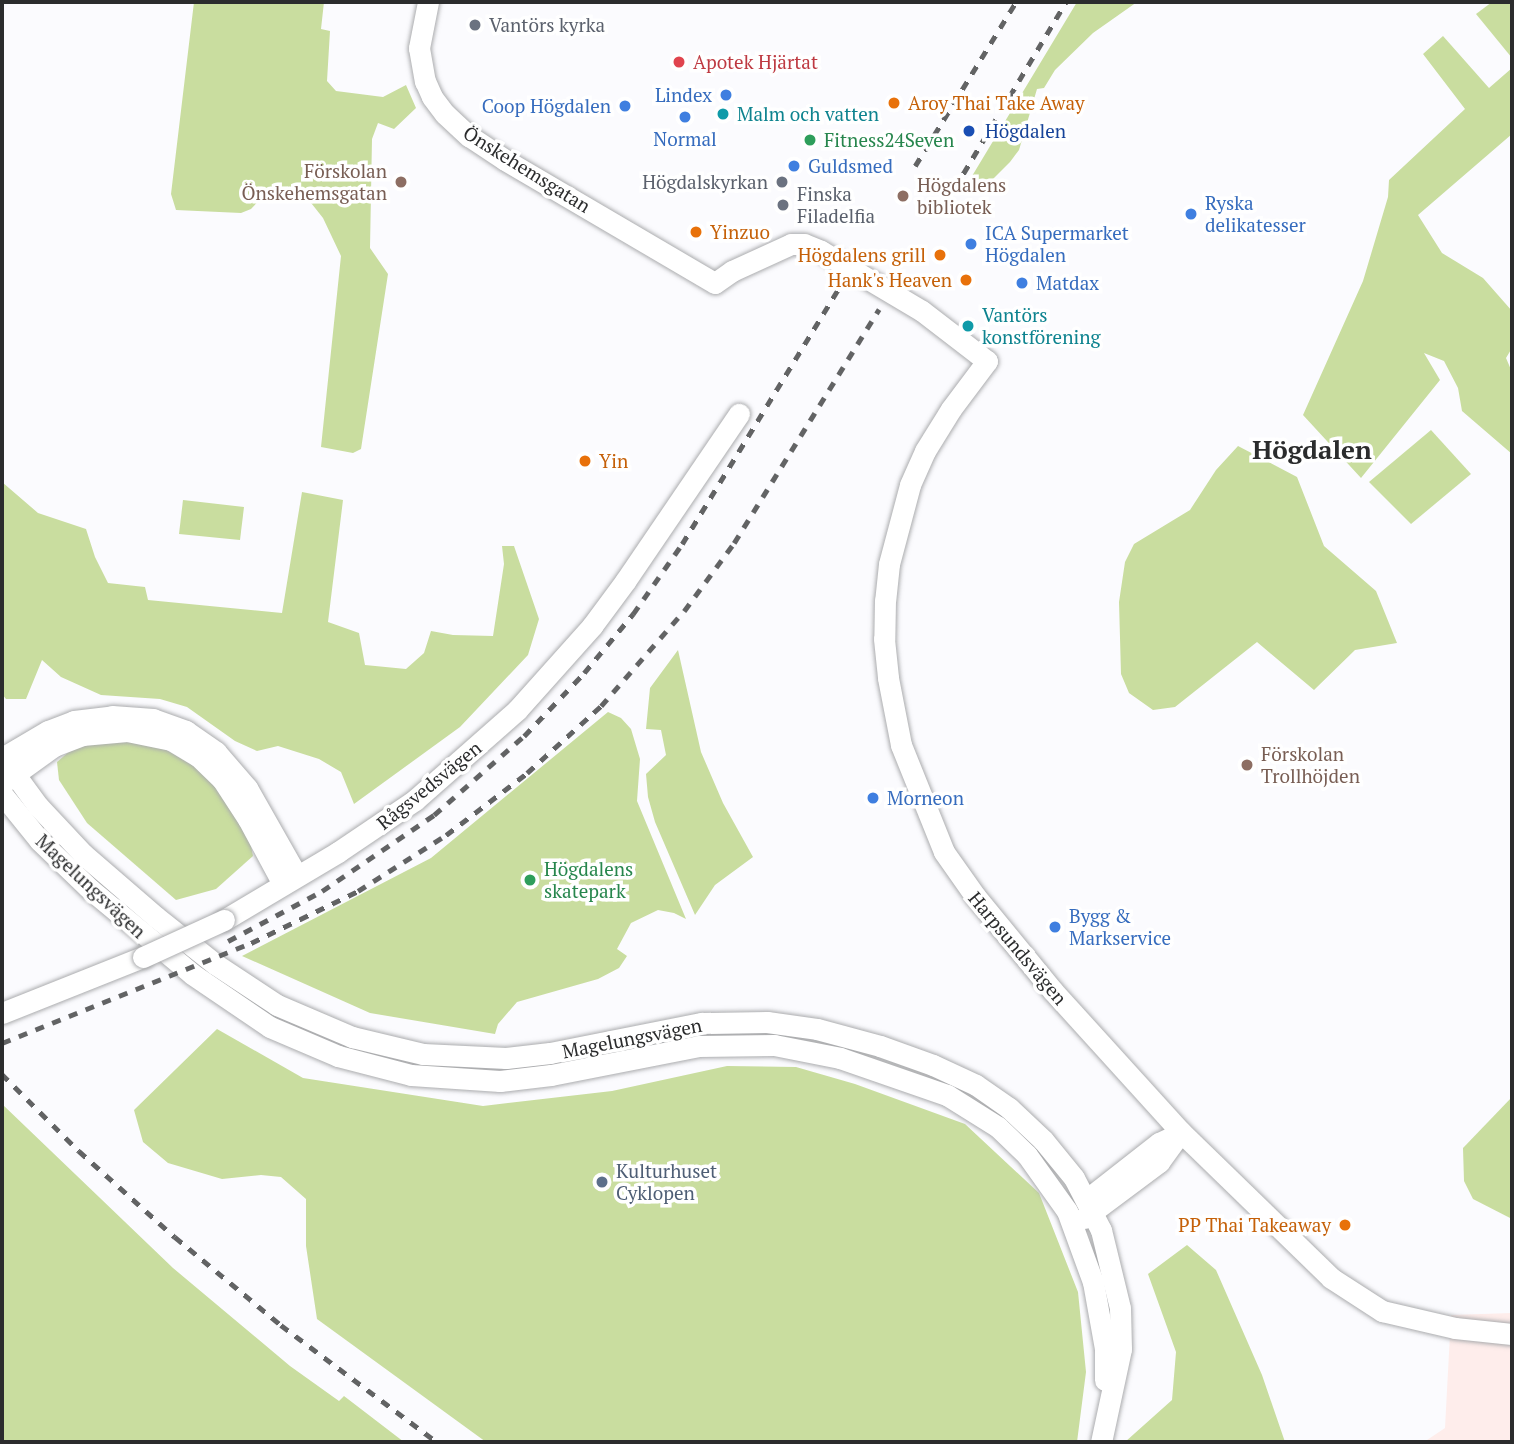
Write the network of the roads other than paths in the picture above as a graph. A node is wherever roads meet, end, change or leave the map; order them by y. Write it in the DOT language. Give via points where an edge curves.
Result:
graph roads {
  1 [pos="428,2"];
  2 [pos="987,361"];
  3 [pos="739,414"];
  4 [pos="5,766"];
  5 [pos="2,794"];
  6 [pos="290,880"];
  7 [pos="2,1013"];
  8 [pos="1181,1132"];
  9 [pos="1090,1205"];
  10 [pos="1070,1218"];
  11 [pos="1512,1334"];
  12 [pos="1105,1413"];
  13 [pos="1101,1442"];
  1 -- 2 [label="street, Önskehemsgatan" via="419,36 420,62 432,97 469,136 505,160 715,283 776,249 804,244 821,251 922,311"];
  2 -- 8 [label="street, Harpsundsvägen" via="950,409 925,452 910,485 889,564 884,639 901,745 937,838 954,868 1053,991"];
  3 -- 6 [label="street, Rågsvedsvägen" via="626,580 517,710 415,800"];
  4 -- 6 [label="street" via="48,731 74,721 112,716 153,719 186,730 216,752 247,788"];
  4 -- 9 [label="street, Magelungsvägen" via="83,854 156,917 253,990 327,1028 401,1050 473,1059 550,1053 702,1023 767,1021 817,1029 933,1065 993,1096 1043,1140"];
  5 -- 10 [label="street, Magelungsvägen" via="40,841 91,890 191,974 250,1016 315,1048 411,1075 500,1081 699,1046 750,1043 798,1047 914,1081 971,1108 1027,1155"];
  6 -- 7 [label="street, Rågsvedsvägen, bridge" via="224,920"];
  8 -- 9 [label="street"];
  8 -- 11 [label="street, Harpsundsvägen" via="1331,1278 1382,1311 1455,1328"];
  9 -- 10 [label="street"];
  9 -- 12 [label="street, Magelungsvägen" via="1111,1263 1120,1308 1121,1349"];
  10 -- 12 [label="street, Magelungsvägen" via="1100,1312"];
  12 -- 13 [label="street, Magelungsvägen"];
}
